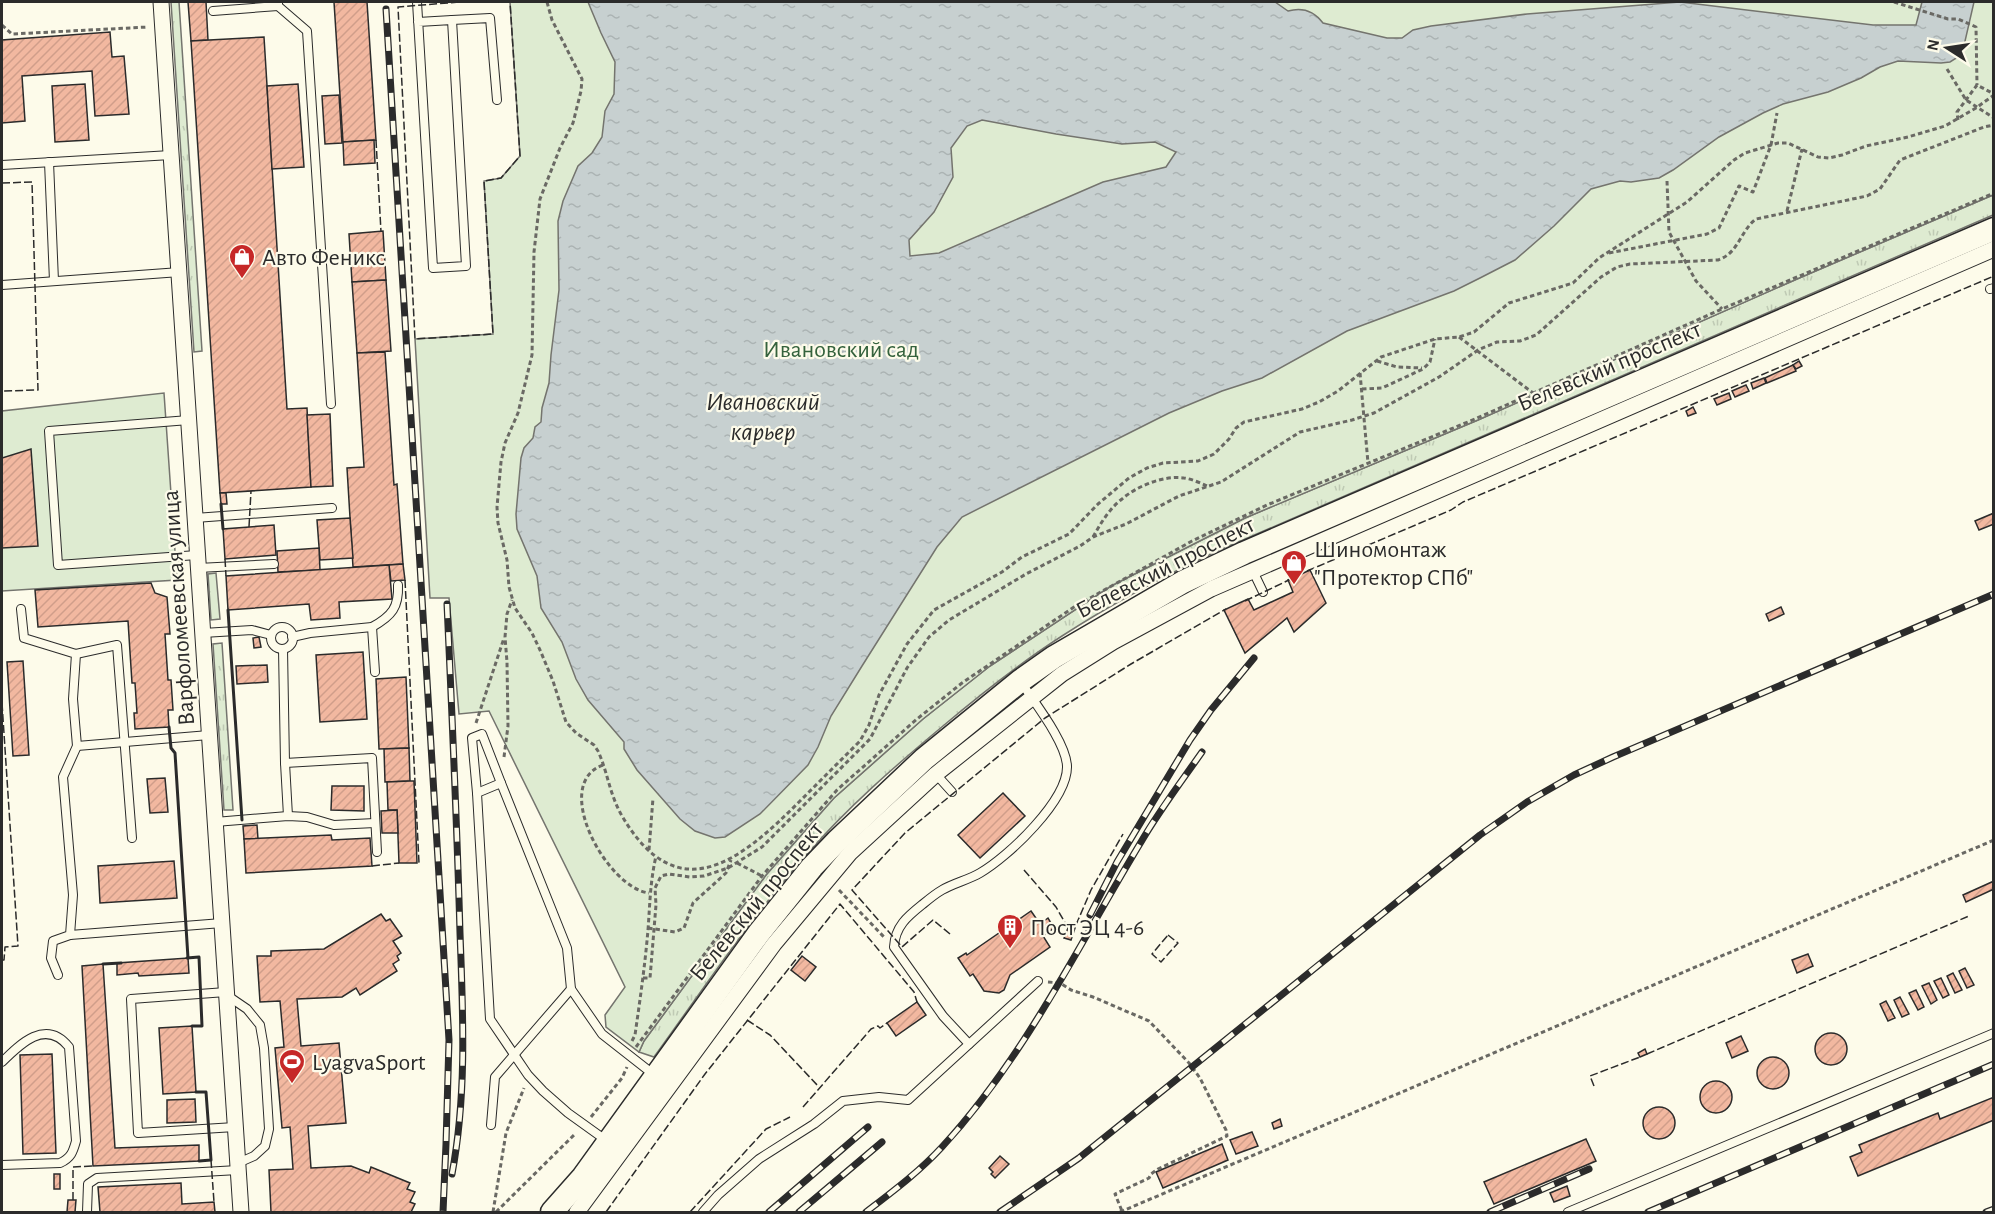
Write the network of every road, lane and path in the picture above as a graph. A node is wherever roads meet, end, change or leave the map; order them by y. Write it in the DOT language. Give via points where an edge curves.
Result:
graph roads {
  1 [pos="161,2"];
  2 [pos="417,2"];
  3 [pos="547,2"];
  4 [pos="1894,2"];
  5 [pos="278,4"];
  6 [pos="213,11"];
  7 [pos="452,20"];
  8 [pos="418,22"];
  9 [pos="2,25"];
  10 [pos="150,27"];
  11 [pos="1947,69"];
  12 [pos="1977,85"];
  13 [pos="1994,94"];
  14 [pos="497,100"];
  15 [pos="1966,100"];
  16 [pos="1976,108"];
  17 [pos="1777,113"];
  18 [pos="1994,118"];
  19 [pos="1958,120"];
  20 [pos="1994,126"];
  21 [pos="1771,145"];
  22 [pos="1802,149"];
  23 [pos="171,155"];
  24 [pos="49,162"];
  25 [pos="2,165"];
  26 [pos="1667,181"];
  27 [pos="1787,212"];
  28 [pos="1667,215"];
  29 [pos="1994,229"];
  30 [pos="1673,240"];
  31 [pos="1994,249"];
  32 [pos="1599,258"];
  33 [pos="1684,261"];
  34 [pos="180,272"];
  35 [pos="54,281"];
  36 [pos="2,285"];
  37 [pos="1722,309"];
  38 [pos="1459,337"];
  39 [pos="1435,339"];
  40 [pos="1478,351"];
  41 [pos="1377,361"];
  42 [pos="1423,369"];
  43 [pos="1360,373"];
  44 [pos="1362,389"];
  45 [pos="1533,393"];
  46 [pos="331,404"];
  47 [pos="1364,416"];
  48 [pos="189,420"];
  49 [pos="1368,464"];
  50 [pos="1208,486"];
  51 [pos="332,508"];
  52 [pos="195,518"];
  53 [pos="1093,537"];
  54 [pos="198,561"];
  55 [pos="1248,562"];
  56 [pos="274,564"];
  57 [pos="398,585"];
  58 [pos="1263,592"];
  59 [pos="512,599"];
  60 [pos="21,609"];
  61 [pos="372,627"];
  62 [pos="202,633"];
  63 [pos="271,635"];
  64 [pos="292,637"];
  65 [pos="505,637"];
  66 [pos="283,649"];
  67 [pos="76,654"];
  68 [pos="375,672"];
  69 [pos="1025,689"];
  70 [pos="209,735"];
  71 [pos="472,738"];
  72 [pos="125,742"];
  73 [pos="77,746"];
  74 [pos="285,763"];
  75 [pos="603,765"];
  76 [pos="930,767"];
  77 [pos="501,783"];
  78 [pos="952,792"];
  79 [pos="477,793"];
  80 [pos="653,798"];
  81 [pos="288,816"];
  82 [pos="215,822"];
  83 [pos="375,823"];
  84 [pos="132,838"];
  85 [pos="1994,840"];
  86 [pos="650,850"];
  87 [pos="377,852"];
  88 [pos="656,856"];
  89 [pos="731,860"];
  90 [pos="736,863"];
  91 [pos="728,868"];
  92 [pos="762,876"];
  93 [pos="827,879"];
  94 [pos="649,892"];
  95 [pos="222,923"];
  96 [pos="648,928"];
  97 [pos="654,929"];
  98 [pos="70,935"];
  99 [pos="894,947"];
  100 [pos="58,975"];
  101 [pos="642,978"];
  102 [pos="1038,981"];
  103 [pos="571,989"];
  104 [pos="226,994"];
  105 [pos="1994,1033"];
  106 [pos="969,1044"];
  107 [pos="513,1053"];
  108 [pos="627,1054"];
  109 [pos="2,1062"];
  110 [pos="528,1075"];
  111 [pos="656,1076"];
  112 [pos="491,1125"];
  113 [pos="584,1125"];
  114 [pos="235,1127"];
  115 [pos="615,1148"];
  116 [pos="2,1166"];
  117 [pos="238,1167"];
  118 [pos="87,1212"];
  119 [pos="241,1212"];
  120 [pos="494,1212"];
  121 [pos="552,1212"];
  122 [pos="577,1212"];
  123 [pos="703,1212"];
  124 [pos="1122,1212"];
  125 [pos="1568,1212"];
  1 -- 23 [label="street, Варфоломеевская улица"];
  2 -- 8 [label="lane"];
  3 -- 59 [label="path" via="582,79 573,123 540,199 534,252 532,355 501,462 498,523"];
  4 -- 12 [label="path" via="1976,27"];
  5 -- 6 [label="lane"];
  5 -- 46 [label="lane" via="307,31"];
  7 -- 8 [label="lane"];
  7 -- 8 [label="lane" via="466,266 433,268"];
  7 -- 14 [label="lane" via="490,18"];
  9 -- 10 [label="path" via="12,34"];
  11 -- 15 [label="path"];
  12 -- 13 [label="path"];
  12 -- 15 [label="path"];
  13 -- 16 [label="path"];
  15 -- 16 [label="path"];
  15 -- 19 [label="path" via="1957,112"];
  16 -- 18 [label="path"];
  16 -- 19 [label="path"];
  17 -- 21 [label="path"];
  19 -- 22 [label="path" via="1829,158"];
  20 -- 27 [label="path" via="1900,160 1880,189 1867,196"];
  21 -- 22 [label="path" via="1788,143"];
  21 -- 28 [label="path" via="1734,160 1705,188"];
  21 -- 30 [label="path" via="1753,192 1739,186 1719,228"];
  22 -- 27 [label="path"];
  23 -- 24 [label="lane"];
  23 -- 34 [label="street, Варфоломеевская улица"];
  24 -- 25 [label="lane"];
  24 -- 35 [label="lane"];
  26 -- 28 [label="path"];
  27 -- 33 [label="path" via="1753,220 1735,249 1724,258"];
  28 -- 30 [label="path"];
  28 -- 32 [label="path"];
  29 -- 55 [label="street, Белевский проспект"];
  30 -- 32 [label="path"];
  30 -- 33 [label="path"];
  31 -- 55 [label="street, Белевский проспект"];
  32 -- 38 [label="path" via="1573,283 1509,303 1474,332"];
  33 -- 37 [label="path" via="1696,281"];
  33 -- 40 [label="path" via="1617,267 1536,334 1520,341 1497,342"];
  34 -- 35 [label="lane"];
  34 -- 48 [label="street, Варфоломеевская улица"];
  35 -- 36 [label="lane"];
  38 -- 39 [label="path"];
  38 -- 40 [label="path"];
  39 -- 41 [label="path"];
  39 -- 42 [label="path" via="1430,362"];
  40 -- 45 [label="path"];
  40 -- 47 [label="path" via="1439,377"];
  41 -- 42 [label="path"];
  41 -- 43 [label="path"];
  42 -- 44 [label="path" via="1382,388"];
  43 -- 44 [label="path"];
  43 -- 89 [label="path" via="1319,402 1244,422 1214,453 1198,461 1163,463 1129,478 1069,534 1022,557 934,610 902,653 860,741 767,834"];
  44 -- 47 [label="path"];
  47 -- 49 [label="path"];
  47 -- 50 [label="path" via="1300,432 1221,482"];
  48 -- 52 [label="street, Варфоломеевская улица"];
  48 -- 54 [label="lane" via="49,431 58,565"];
  50 -- 53 [label="path"];
  50 -- 53 [label="path" via="1173,478 1136,489 1104,519"];
  51 -- 52 [label="lane"];
  52 -- 54 [label="street, Варфоломеевская улица"];
  53 -- 90 [label="path" via="949,620 935,632 907,668 870,738 762,847"];
  54 -- 56 [label="lane"];
  54 -- 62 [label="street, Варфоломеевская улица"];
  55 -- 58 [label="lane"];
  55 -- 69 [label="street, Белевский проспект" via="1183,582 1108,624 1054,657"];
  57 -- 61 [label="lane" via="397,604"];
  59 -- 65 [label="path"];
  59 -- 75 [label="path" via="544,660 566,722 594,745"];
  60 -- 67 [label="lane" via="24,638"];
  61 -- 64 [label="lane"];
  61 -- 68 [label="lane"];
  62 -- 63 [label="lane" via="252,630"];
  62 -- 70 [label="street, Варфоломеевская улица"];
  63 -- 64 [label="lane" via="281,627"];
  63 -- 66 [label="lane" via="272,643"];
  64 -- 66 [label="lane" via="290,645"];
  65 -- 71 [label="path"];
  65 -- 77 [label="path" via="508,726"];
  66 -- 74 [label="lane"];
  67 -- 72 [label="lane" via="117,645"];
  67 -- 73 [label="lane" via="73,699"];
  69 -- 76 [label="street, Белевский проспект"];
  69 -- 99 [label="lane" via="1063,747 1067,766 1063,784 1044,816 1018,842 980,873 941,890 903,920"];
  70 -- 72 [label="lane"];
  70 -- 82 [label="street, Варфоломеевская улица"];
  71 -- 77 [label="lane" via="482,734"];
  71 -- 79 [label="lane"];
  72 -- 73 [label="lane"];
  72 -- 84 [label="lane"];
  73 -- 98 [label="lane" via="63,777 73,895"];
  74 -- 81 [label="lane"];
  74 -- 83 [label="lane" via="372,758"];
  75 -- 86 [label="path" via="615,803 633,833"];
  75 -- 94 [label="path" via="591,772 582,790 586,829 620,878 642,892"];
  76 -- 78 [label="lane"];
  76 -- 93 [label="street, Белевский проспект"];
  76 -- 111 [label="street, Белевский проспект" via="837,841 812,867"];
  77 -- 79 [label="lane"];
  77 -- 103 [label="lane" via="567,948"];
  79 -- 107 [label="lane" via="490,1019"];
  80 -- 86 [label="path"];
  81 -- 82 [label="lane"];
  81 -- 83 [label="lane" via="334,825"];
  82 -- 95 [label="street, Варфоломеевская улица"];
  83 -- 87 [label="lane"];
  85 -- 124 [label="path"];
  86 -- 88 [label="path"];
  88 -- 89 [label="path" via="670,865 691,870"];
  88 -- 94 [label="path"];
  89 -- 90 [label="path"];
  89 -- 91 [label="path"];
  90 -- 91 [label="path"];
  90 -- 92 [label="path"];
  91 -- 97 [label="path" via="693,903 684,928 675,932"];
  91 -- 97 [label="path" via="698,877 662,876 655,888"];
  93 -- 99 [label="path"];
  93 -- 115 [label="street, Белевский проспект"];
  94 -- 96 [label="path"];
  95 -- 98 [label="lane"];
  95 -- 104 [label="street, Варфоломеевская улица"];
  96 -- 97 [label="path"];
  96 -- 101 [label="path"];
  97 -- 101 [label="path" via="650,978"];
  98 -- 100 [label="lane" via="53,941 51,958"];
  99 -- 106 [label="lane"];
  101 -- 108 [label="path" via="635,1035"];
  102 -- 106 [label="lane"];
  102 -- 124 [label="path" via="1060,983 1149,1021 1200,1078 1226,1130 1227,1136 1115,1194"];
  103 -- 107 [label="lane"];
  103 -- 108 [label="lane" via="602,1034"];
  104 -- 114 [label="street, Варфоломеевская улица"];
  104 -- 114 [label="lane" via="131,999 138,1133"];
  104 -- 117 [label="lane" via="247,1009 260,1025 264,1048 269,1129 265,1146"];
  105 -- 125 [label="lane"];
  106 -- 123 [label="lane" via="908,1100 843,1101 759,1159"];
  107 -- 110 [label="lane"];
  107 -- 112 [label="lane" via="495,1077"];
  108 -- 111 [label="lane"];
  108 -- 113 [label="path" via="622,1078"];
  109 -- 116 [label="lane" via="30,1037 54,1036 63,1040 69,1047 76,1141 73,1152 60,1162"];
  110 -- 113 [label="lane"];
  110 -- 120 [label="path" via="506,1133"];
  111 -- 115 [label="street, Белевский проспект"];
  113 -- 115 [label="lane"];
  113 -- 120 [label="path"];
  114 -- 117 [label="street, Варфоломеевская улица"];
  115 -- 121 [label="street, Белевский проспект"];
  115 -- 122 [label="street, Белевский проспект"];
  117 -- 118 [label="lane" via="97,1178 88,1184"];
  117 -- 119 [label="street, Варфоломеевская улица"];
}
